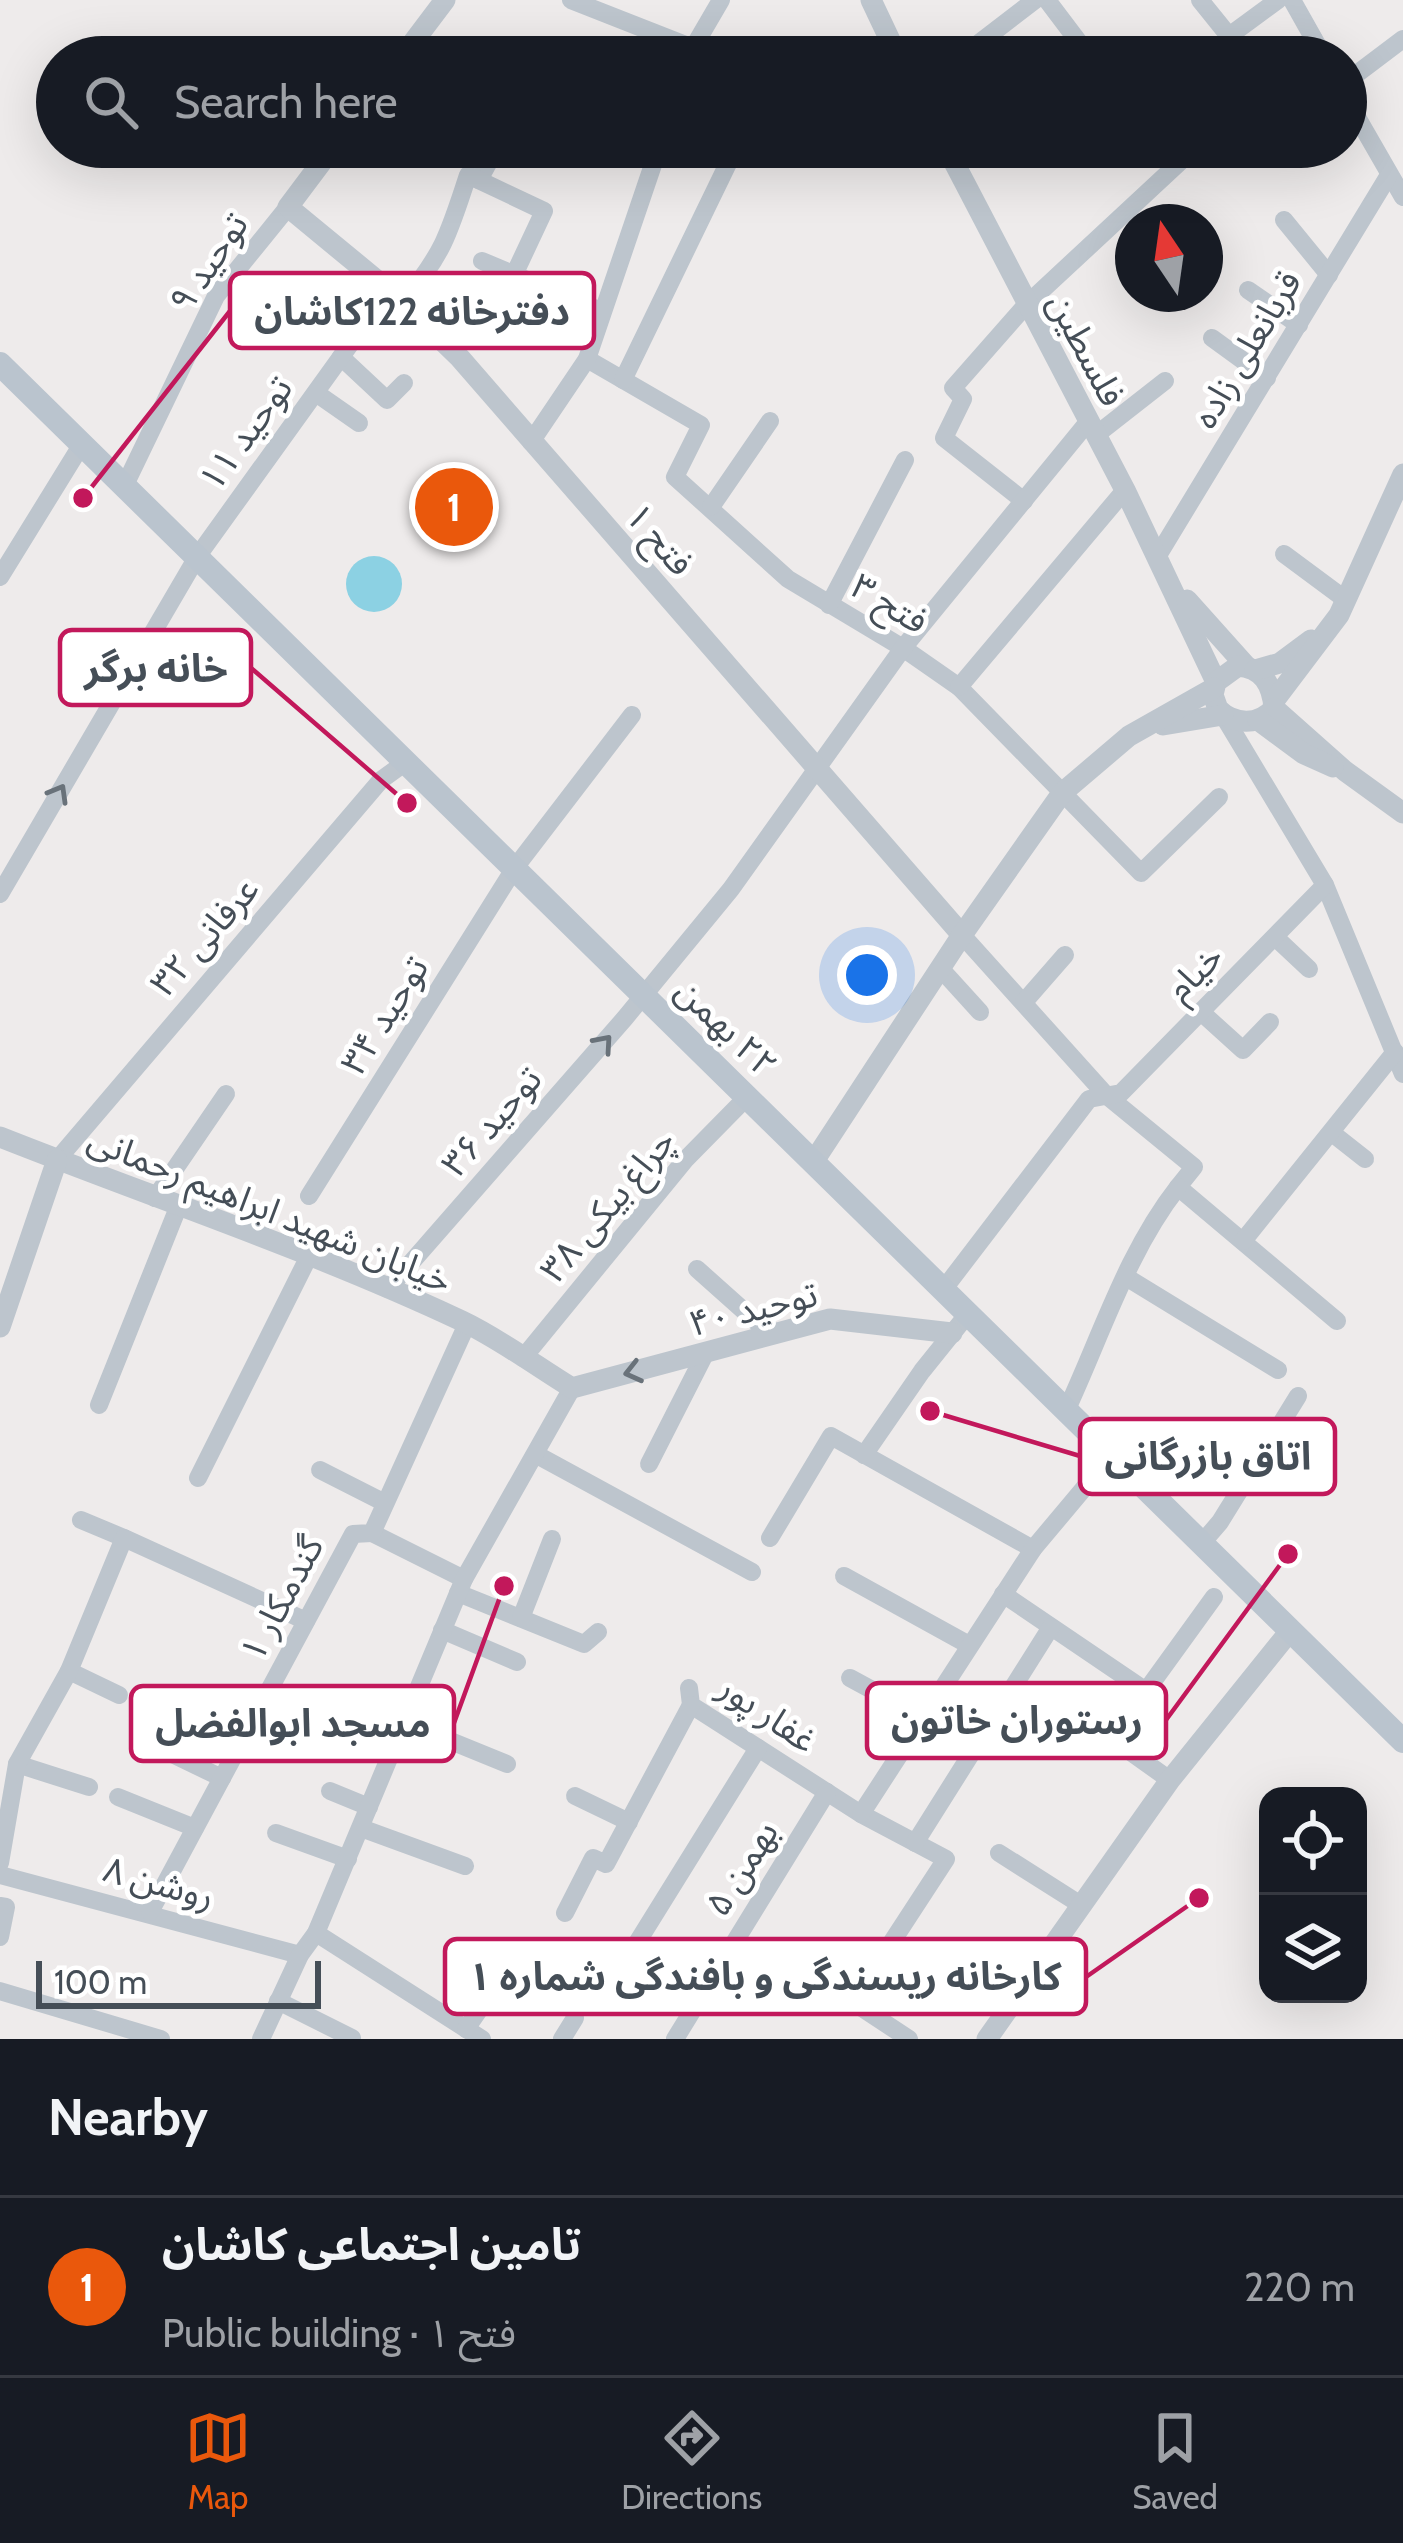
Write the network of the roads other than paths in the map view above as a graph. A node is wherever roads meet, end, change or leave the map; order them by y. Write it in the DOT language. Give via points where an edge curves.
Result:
graph roads {
  1 [pos="445,0"];
  2 [pos="571,0"];
  3 [pos="721,0"];
  4 [pos="871,0"];
  5 [pos="1035,0"];
  6 [pos="1047,0"];
  7 [pos="1200,0"];
  8 [pos="1278,0"];
  9 [pos="1292,0"];
  10 [pos="609,7"];
  11 [pos="418,36"];
  12 [pos="662,36"];
  13 [pos="701,36"];
  14 [pos="886,36"];
  15 [pos="989,36"];
  16 [pos="1074,36"];
  17 [pos="1228,36"];
  18 [pos="1230,36"];
  19 [pos="1312,36"];
  20 [pos="1403,39"];
  21 [pos="1367,66"];
  22 [pos="1367,136"];
  23 [pos="317,168"];
  24 [pos="486,168"];
  25 [pos="652,168"];
  26 [pos="726,168"];
  27 [pos="957,168"];
  28 [pos="1173,168"];
  29 [pos="1389,175"];
  30 [pos="479,180"];
  31 [pos="1403,196"];
  32 [pos="288,207"];
  33 [pos="1284,220"];
  34 [pos="482,261"];
  35 [pos="514,274"];
  36 [pos="1329,275"];
  37 [pos="1248,290"];
  38 [pos="399,299"];
  39 [pos="1026,305"];
  40 [pos="601,311"];
  41 [pos="1299,325"];
  42 [pos="1212,338"];
  43 [pos="341,357"];
  44 [pos="587,358"];
  45 [pos="0,364"];
  46 [pos="1267,379"];
  47 [pos="623,380"];
  48 [pos="1165,381"];
  49 [pos="404,383"];
  50 [pos="316,392"];
  51 [pos="770,421"];
  52 [pos="359,423"];
  53 [pos="1092,429"];
  54 [pos="532,442"];
  55 [pos="82,444"];
  56 [pos="905,460"];
  57 [pos="1403,474"];
  58 [pos="124,487"];
  59 [pos="1125,490"];
  60 [pos="1024,501"];
  61 [pos="711,507"];
  62 [pos="1284,554"];
  63 [pos="1157,556"];
  64 [pos="197,557"];
  65 [pos="0,578"];
  66 [pos="1170,582"];
  67 [pos="829,604"];
  68 [pos="1342,608"];
  69 [pos="903,648"];
  70 [pos="1251,668"];
  71 [pos="1215,685"];
  72 [pos="958,687"];
  73 [pos="1269,710"];
  74 [pos="632,715"];
  75 [pos="1223,715"];
  76 [pos="1129,736"];
  77 [pos="406,762"];
  78 [pos="818,769"];
  79 [pos="1062,793"];
  80 [pos="1219,797"];
  81 [pos="1403,813"];
  82 [pos="514,869"];
  83 [pos="1325,885"];
  84 [pos="0,894"];
  85 [pos="962,935"];
  86 [pos="1275,937"];
  87 [pos="1065,956"];
  88 [pos="940,968"];
  89 [pos="1309,970"];
  90 [pos="644,997"];
  91 [pos="1024,1002"];
  92 [pos="980,1012"];
  93 [pos="1201,1012"];
  94 [pos="1270,1022"];
  95 [pos="1395,1052"];
  96 [pos="1403,1073"];
  97 [pos="226,1094"];
  98 [pos="1106,1095"];
  99 [pos="746,1098"];
  100 [pos="1332,1133"];
  101 [pos="0,1137"];
  102 [pos="1365,1159"];
  103 [pos="57,1160"];
  104 [pos="814,1161"];
  105 [pos="1178,1187"];
  106 [pos="309,1196"];
  107 [pos="155,1198"];
  108 [pos="179,1205"];
  109 [pos="1243,1241"];
  110 [pos="310,1254"];
  111 [pos="697,1269"];
  112 [pos="1126,1276"];
  113 [pos="388,1288"];
  114 [pos="943,1290"];
  115 [pos="1337,1321"];
  116 [pos="467,1324"];
  117 [pos="959,1324"];
  118 [pos="0,1328"];
  119 [pos="771,1335"];
  120 [pos="705,1354"];
  121 [pos="523,1358"];
  122 [pos="1278,1370"];
  123 [pos="572,1388"];
  124 [pos="1298,1396"];
  125 [pos="98,1405"];
  126 [pos="1066,1411"];
  127 [pos="537,1455"];
  128 [pos="864,1455"];
  129 [pos="1111,1456"];
  130 [pos="649,1464"];
  131 [pos="320,1469"];
  132 [pos="198,1478"];
  133 [pos="385,1503"];
  134 [pos="81,1520"];
  135 [pos="372,1533"];
  136 [pos="124,1538"];
  137 [pos="770,1538"];
  138 [pos="552,1539"];
  139 [pos="1201,1544"];
  140 [pos="1033,1549"];
  141 [pos="752,1572"];
  142 [pos="844,1576"];
  143 [pos="461,1586"];
  144 [pos="1003,1594"];
  145 [pos="1214,1597"];
  146 [pos="521,1618"];
  147 [pos="306,1621"];
  148 [pos="1052,1627"];
  149 [pos="442,1630"];
  150 [pos="1290,1631"];
  151 [pos="591,1638"];
  152 [pos="970,1645"];
  153 [pos="517,1662"];
  154 [pos="69,1671"];
  155 [pos="850,1678"];
  156 [pos="119,1695"];
  157 [pos="1073,1711"];
  158 [pos="922,1717"];
  159 [pos="404,1722"];
  160 [pos="141,1738"];
  161 [pos="1403,1742"];
  162 [pos="758,1748"];
  163 [pos="17,1764"];
  164 [pos="507,1764"];
  165 [pos="222,1778"];
  166 [pos="1170,1780"];
  167 [pos="89,1787"];
  168 [pos="330,1791"];
  169 [pos="827,1792"];
  170 [pos="575,1796"];
  171 [pos="118,1797"];
  172 [pos="370,1807"];
  173 [pos="860,1814"];
  174 [pos="629,1822"];
  175 [pos="195,1828"];
  176 [pos="361,1828"];
  177 [pos="276,1833"];
  178 [pos="915,1843"];
  179 [pos="1000,1853"];
  180 [pos="348,1859"];
  181 [pos="0,1863"];
  182 [pos="466,1866"];
  183 [pos="0,1875"];
  184 [pos="1081,1905"];
  185 [pos="3,1907"];
  186 [pos="150,1912"];
  187 [pos="565,1913"];
  188 [pos="316,1934"];
  189 [pos="0,1937"];
  190 [pos="300,1955"];
  191 [pos="516,1956"];
  192 [pos="622,1967"];
  193 [pos="803,1969"];
  194 [pos="0,1990"];
  195 [pos="854,2000"];
  196 [pos="278,2002"];
  197 [pos="575,2018"];
  198 [pos="474,2034"];
  199 [pos="352,2038"];
  200 [pos="161,2039"];
  201 [pos="261,2039"];
  202 [pos="562,2039"];
  203 [pos="675,2039"];
  204 [pos="909,2039"];
  205 [pos="987,2039"];
  1 -- 11 [label="street"];
  2 -- 10 [label="street"];
  3 -- 13 [label="street"];
  4 -- 14 [label="street"];
  5 -- 15 [label="street"];
  6 -- 16 [label="street"];
  7 -- 17 [label="street"];
  8 -- 18 [label="street"];
  9 -- 19 [label="street"];
  10 -- 12 [label="street"];
  20 -- 21 [label="street"];
  22 -- 29 [label="street"];
  23 -- 32 [label="street"];
  24 -- 30 [label="street"];
  25 -- 40 [label="street"];
  26 -- 47 [label="street"];
  27 -- 39 [label="street, فلسطین"];
  28 -- 39 [label="street"];
  29 -- 31 [label="street"];
  29 -- 36 [label="street, قربانعلی زاده"];
  30 -- 35 [label="street" via="544,211"];
  30 -- 38 [label="street, توحید ۱۱" via="468,175 436,262"];
  32 -- 38 [label="street, فتح ۱"];
  32 -- 58 [label="street, توحید ۹" via="216,296"];
  33 -- 36 [label="street"];
  34 -- 35 [label="street"];
  35 -- 40 [label="street"];
  36 -- 41 [label="street, قربانعلی زاده"];
  37 -- 41 [label="street"];
  38 -- 43 [label="street, توحید ۱۱"];
  38 -- 54 [label="street, فتح ۱"];
  39 -- 53 [label="street, فلسطین"];
  39 -- 60 [label="street" via="953,388 962,399 944,438"];
  40 -- 44 [label="street"];
  41 -- 46 [label="street, قربانعلی زاده"];
  42 -- 46 [label="street"];
  43 -- 49 [label="street" via="387,400"];
  43 -- 50 [label="street, توحید ۱۱"];
  44 -- 47 [label="street"];
  44 -- 54 [label="street"];
  45 -- 55 [label="main road, ٢٢ بهمن"];
  46 -- 63 [label="street, قربانعلی زاده"];
  47 -- 61 [label="street, فتح ۳" via="701,425 675,477"];
  48 -- 53 [label="street, توحید ۳۶"];
  50 -- 52 [label="street"];
  50 -- 64 [label="street, توحید ۱۱"];
  51 -- 61 [label="street"];
  53 -- 59 [label="street, فلسطین"];
  53 -- 60 [label="street, توحید ۳۶"];
  54 -- 78 [label="street, فتح ۱"];
  55 -- 58 [label="main road, ٢٢ بهمن"];
  55 -- 65 [label="street"];
  56 -- 67 [label="street"];
  57 -- 68 [label="street"];
  58 -- 64 [label="main road, ٢٢ بهمن"];
  59 -- 63 [label="street, فلسطین"];
  59 -- 72 [label="street"];
  60 -- 69 [label="street, توحید ۳۶"];
  61 -- 67 [label="street, فتح ۳" via="765,561"];
  62 -- 68 [label="street"];
  63 -- 66 [label="street, فلسطین"];
  64 -- 77 [label="main road, ٢٢ بهمن"];
  84 -- 64 [label="street, توحید ۱۱, one-way"];
  66 -- 70 [label="street"];
  66 -- 71 [label="street"];
  67 -- 69 [label="street, فتح ۳"];
  68 -- 70 [label="street" via="1280,663"];
  68 -- 73 [label="street"];
  69 -- 72 [label="street, فتح ۳"];
  69 -- 78 [label="street, توحید ۳۶"];
  70 -- 71 [label="street" via="1229,669"];
  70 -- 73 [label="street" via="1269,684"];
  71 -- 75 [label="street"];
  71 -- 76 [label="street"];
  72 -- 79 [label="street, فتح ۳"];
  73 -- 75 [label="street" via="1240,721"];
  73 -- 81 [label="street" via="1304,754 1346,771"];
  74 -- 82 [label="street, توحید ۳۴"];
  75 -- 76 [label="street"];
  75 -- 83 [label="street"];
  76 -- 79 [label="street"];
  77 -- 82 [label="main road, ٢٢ بهمن"];
  77 -- 103 [label="street, عرفانی ۳۲" via="381,780"];
  78 -- 85 [label="street, فتح ۱"];
  78 -- 90 [label="street, توحید ۳۶"];
  79 -- 80 [label="street, فتح ۳" via="1142,873"];
  79 -- 85 [label="street"];
  82 -- 90 [label="main road, ٢٢ بهمن"];
  82 -- 106 [label="street, توحید ۳۴"];
  83 -- 86 [label="street, خیام"];
  83 -- 95 [label="street"];
  85 -- 88 [label="street"];
  85 -- 91 [label="street"];
  86 -- 89 [label="street"];
  86 -- 93 [label="street, خیام"];
  87 -- 91 [label="street"];
  88 -- 92 [label="street"];
  88 -- 104 [label="street"];
  90 -- 99 [label="main road, ٢٢ بهمن"];
  113 -- 90 [label="street, توحید ۳۶, one-way"];
  91 -- 98 [label="street"];
  93 -- 94 [label="street" via="1243,1050"];
  93 -- 98 [label="street, خیام" via="1121,1093"];
  95 -- 96 [label="street"];
  95 -- 100 [label="street"];
  97 -- 107 [label="street"];
  98 -- 105 [label="street" via="1194,1167"];
  98 -- 114 [label="street, خیام" via="1089,1099"];
  99 -- 104 [label="main road, ٢٢ بهمن"];
  99 -- 121 [label="street, چراغ بیکی ۳۸"];
  100 -- 102 [label="street"];
  100 -- 109 [label="street"];
  101 -- 103 [label="street, خیابان شهید ابراهیم رحمانی"];
  103 -- 107 [label="street, خیابان شهید ابراهیم رحمانی"];
  103 -- 118 [label="street"];
  104 -- 114 [label="main road, ٢٢ بهمن"];
  105 -- 109 [label="street"];
  105 -- 112 [label="street"];
  107 -- 108 [label="street, خیابان شهید ابراهیم رحمانی"];
  108 -- 110 [label="street, خیابان شهید ابراهیم رحمانی"];
  108 -- 125 [label="street"];
  109 -- 115 [label="street"];
  110 -- 113 [label="street, خیابان شهید ابراهیم رحمانی"];
  110 -- 132 [label="street"];
  111 -- 119 [label="street"];
  112 -- 122 [label="street"];
  112 -- 126 [label="street"];
  113 -- 116 [label="street, خیابان شهید ابراهیم رحمانی"];
  114 -- 117 [label="main road, ٢٢ بهمن"];
  116 -- 121 [label="street, خیابان شهید ابراهیم رحمانی"];
  116 -- 133 [label="street, گندمکار ۱"];
  117 -- 119 [label="street, توحید ۴۰" via="830,1318"];
  117 -- 126 [label="main road, ٢٢ بهمن"];
  117 -- 128 [label="street"];
  119 -- 120 [label="street, توحید ۴۰"];
  120 -- 123 [label="street, توحید ۴۰, one-way"];
  120 -- 130 [label="street"];
  121 -- 123 [label="street, خیابان شهید ابراهیم رحمانی"];
  123 -- 127 [label="street"];
  124 -- 139 [label="street"];
  126 -- 129 [label="main road, ٢٢ بهمن"];
  127 -- 141 [label="street"];
  127 -- 143 [label="street"];
  128 -- 137 [label="street" via="831,1436"];
  128 -- 140 [label="street"];
  129 -- 139 [label="main road, ٢٢ بهمن"];
  129 -- 140 [label="street"];
  131 -- 133 [label="street"];
  133 -- 135 [label="street, گندمکار ۱"];
  134 -- 136 [label="street"];
  135 -- 143 [label="street"];
  135 -- 147 [label="street, گندمکار ۱" via="352,1534"];
  136 -- 147 [label="street"];
  136 -- 154 [label="street"];
  138 -- 146 [label="street"];
  139 -- 150 [label="main road, ٢٢ بهمن"];
  140 -- 144 [label="street"];
  142 -- 152 [label="street"];
  143 -- 146 [label="street"];
  143 -- 149 [label="street"];
  144 -- 148 [label="street"];
  144 -- 152 [label="street"];
  145 -- 148 [label="street" via="1146,1691"];
  146 -- 151 [label="street"];
  147 -- 165 [label="street, گندمکار ۱"];
  148 -- 178 [label="street"];
  149 -- 153 [label="street"];
  149 -- 159 [label="street"];
  150 -- 161 [label="main road, ٢٢ بهمن"];
  150 -- 166 [label="street"];
  152 -- 158 [label="street"];
  154 -- 156 [label="street"];
  154 -- 163 [label="street"];
  155 -- 158 [label="street"];
  157 -- 166 [label="street"];
  158 -- 173 [label="street"];
  159 -- 164 [label="street"];
  159 -- 172 [label="street"];
  160 -- 165 [label="street"];
  162 -- 169 [label="street, غفار پور"];
  162 -- 174 [label="street, غفار پور" via="690,1696"];
  162 -- 192 [label="street"];
  163 -- 167 [label="street"];
  163 -- 181 [label="street"];
  165 -- 175 [label="street, گندمکار ۱"];
  166 -- 184 [label="street"];
  168 -- 172 [label="street"];
  169 -- 173 [label="street, غفار پور"];
  169 -- 203 [label="street, بهمن ۵"];
  170 -- 174 [label="street"];
  171 -- 175 [label="street"];
  172 -- 176 [label="street"];
  173 -- 178 [label="street, غفار پور"];
  174 -- 187 [label="street" via="606,1864 593,1858"];
  175 -- 186 [label="street, گندمکار ۱"];
  176 -- 180 [label="street"];
  176 -- 182 [label="street"];
  177 -- 180 [label="street"];
  178 -- 195 [label="street, غفار پور" via="946,1859"];
  179 -- 184 [label="street"];
  180 -- 188 [label="street"];
  183 -- 186 [label="street, روشن ۸"];
  184 -- 205 [label="street"];
  185 -- 189 [label="street"];
  186 -- 190 [label="street, روشن ۸"];
  188 -- 190 [label="street"];
  188 -- 198 [label="street"];
  190 -- 196 [label="street"];
  191 -- 198 [label="street"];
  193 -- 195 [label="street"];
  194 -- 200 [label="street"];
  195 -- 204 [label="street"];
  196 -- 199 [label="street"];
  196 -- 201 [label="street"];
  197 -- 202 [label="street"];
}
